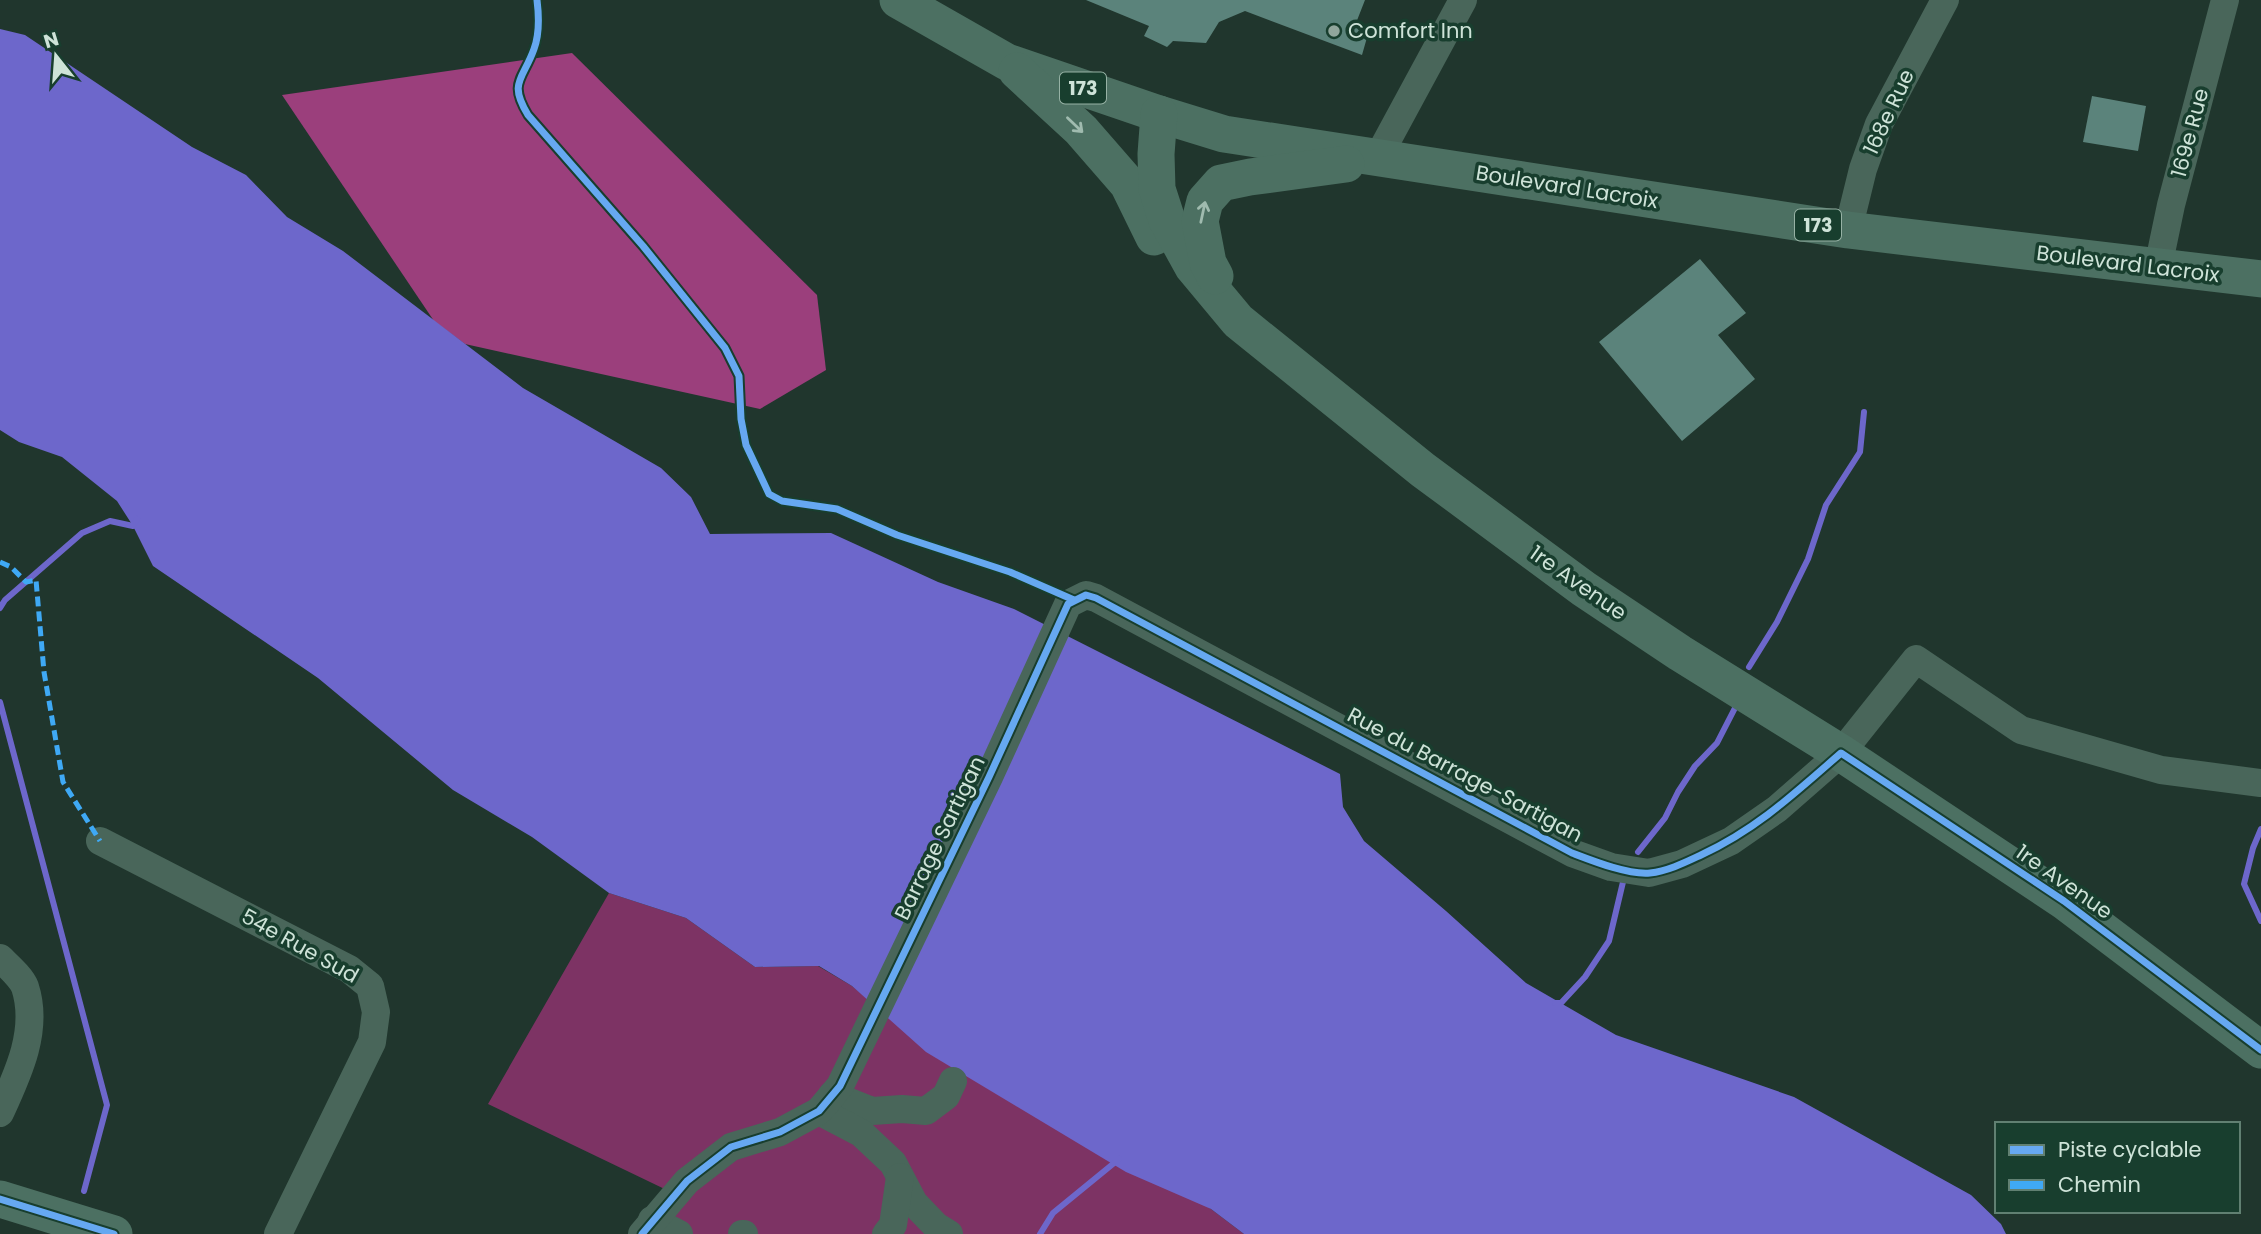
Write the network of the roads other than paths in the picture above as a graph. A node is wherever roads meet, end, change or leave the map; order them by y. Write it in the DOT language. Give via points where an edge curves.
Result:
graph roads {
  1 [pos="898,0"];
  2 [pos="1463,0"];
  3 [pos="2225,0"];
  4 [pos="1935,3"];
  5 [pos="1007,62"];
  6 [pos="1159,114"];
  7 [pos="1377,159"];
  8 [pos="1847,230"];
  9 [pos="2158,267"];
  10 [pos="2261,279"];
  11 [pos="1238,321"];
  12 [pos="1068,604"];
  13 [pos="1840,753"];
  14 [pos="2259,782"];
  15 [pos="100,841"];
  16 [pos="0,958"];
  17 [pos="2261,1050"];
  18 [pos="953,1081"];
  19 [pos="830,1098"];
  20 [pos="0,1113"];
  21 [pos="900,1177"];
  22 [pos="0,1199"];
  23 [pos="647,1227"];
  24 [pos="114,1234"];
  25 [pos="278,1234"];
  26 [pos="679,1234"];
  27 [pos="887,1234"];
  28 [pos="949,1234"];
  1 -- 5 [label="main road, Boulevard Lacroix / 173"];
  2 -- 7 [label="street"];
  3 -- 9 [label="street, 169e Rue"];
  4 -- 8 [label="street, 168e Rue" via="1879,124"];
  5 -- 6 [label="main road, Boulevard Lacroix / 173"];
  5 -- 11 [label="main road, one-way" via="1081,130 1128,184 1157,241 1194,290"];
  6 -- 7 [label="main road, Boulevard Lacroix / 173" via="1224,134"];
  6 -- 11 [label="main road, 1re Avenue" via="1157,188 1167,220 1193,267"];
  7 -- 8 [label="main road, Boulevard Lacroix / 173"];
  11 -- 7 [label="main road, one-way" via="1208,263 1200,221 1205,201 1221,183"];
  8 -- 9 [label="main road, Boulevard Lacroix / 173"];
  9 -- 10 [label="main road, Boulevard Lacroix / 173"];
  11 -- 13 [label="main road, 1re Avenue" via="1423,470 1584,589"];
  12 -- 13 [label="street, Rue du Barrage-Sartigan" via="1086,595 1096,598 1572,853 1611,867 1649,873 1682,864 1731,841 1777,809"];
  12 -- 19 [label="street, Barrage Sartigan" via="989,777"];
  13 -- 14 [label="street, Rue du Barrage-Sartigan" via="1916,659 2021,730 2161,770"];
  13 -- 17 [label="main road, 1re Avenue" via="2064,901"];
  15 -- 25 [label="street, 54e Rue Sud" via="349,969 370,986 376,1012 372,1042"];
  16 -- 20 [label="street" via="24,985 30,1024 26,1049"];
  18 -- 19 [label="street" via="946,1096 926,1111 872,1111"];
  19 -- 21 [label="street" via="893,1163"];
  19 -- 23 [label="street" via="780,1132 731,1147 687,1181"];
  21 -- 27 [label="street" via="893,1225"];
  21 -- 28 [label="street" via="914,1203"];
  22 -- 24 [label="main road"];
  23 -- 26 [label="street"];
}
